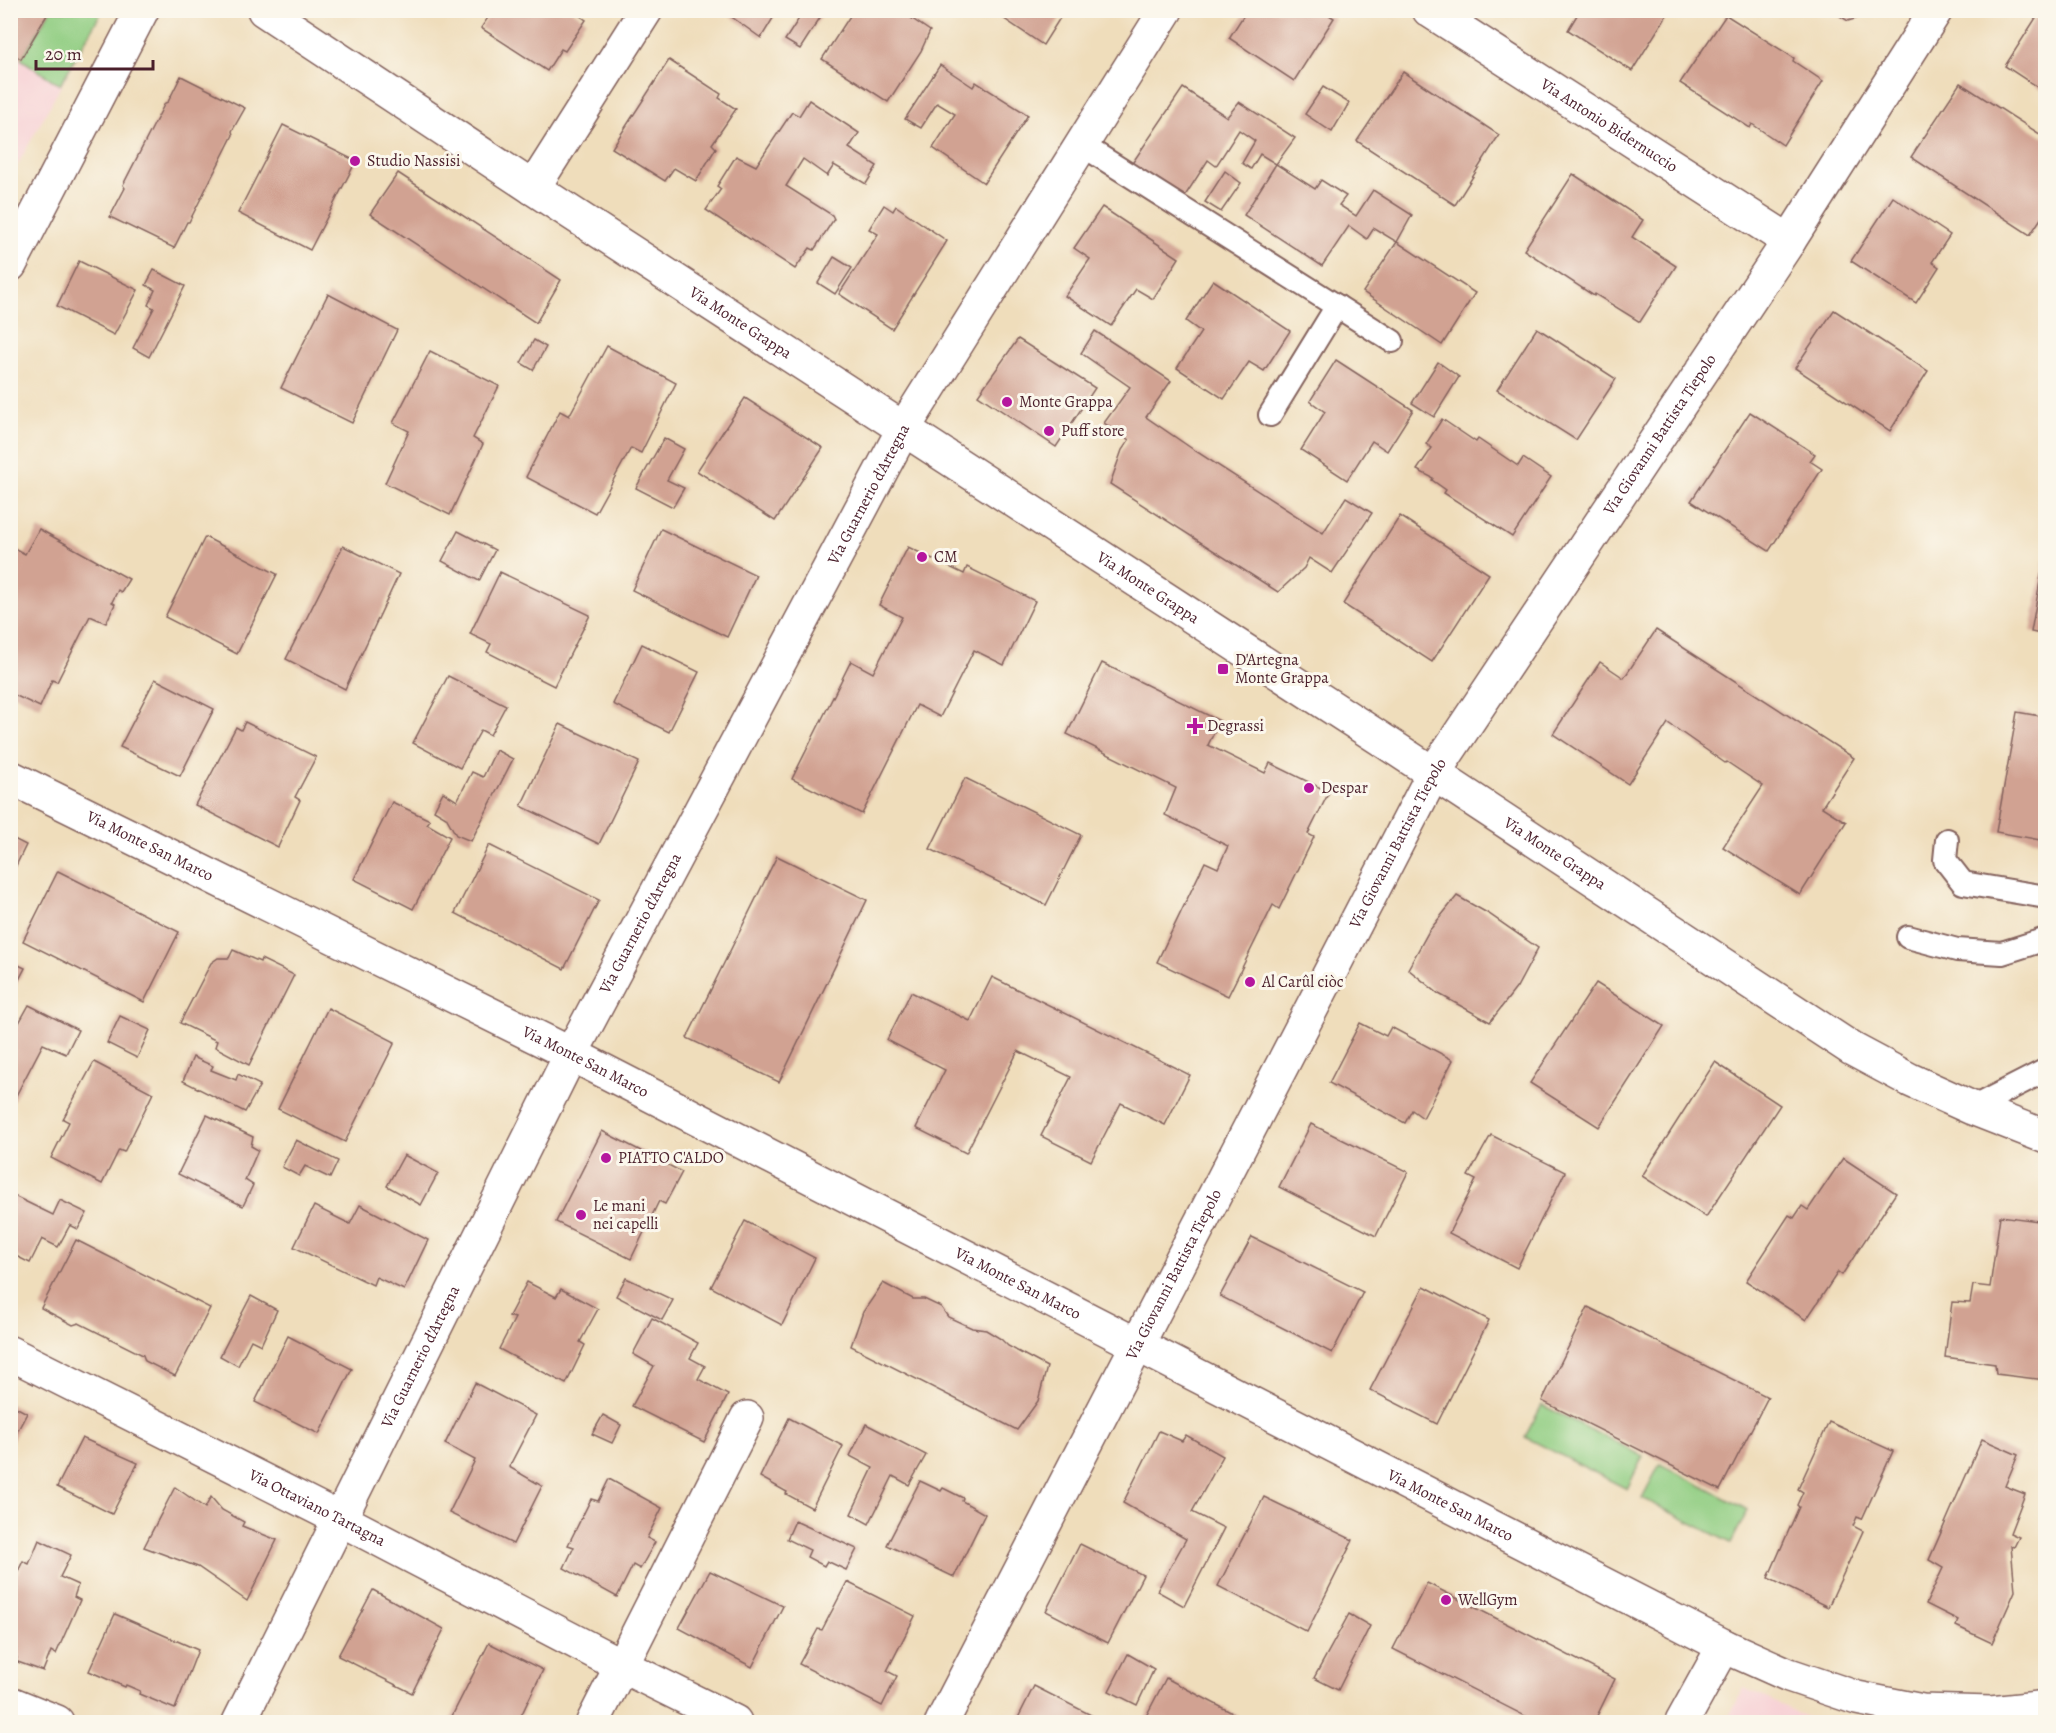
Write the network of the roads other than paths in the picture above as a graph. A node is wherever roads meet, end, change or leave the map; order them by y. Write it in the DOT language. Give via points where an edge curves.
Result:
graph roads {
  1 [pos="141,10"];
  2 [pos="264,10"];
  3 [pos="646,10"];
  4 [pos="1166,10"];
  5 [pos="1429,10"];
  6 [pos="1936,10"];
  7 [pos="1082,145"];
  8 [pos="533,188"];
  9 [pos="1790,241"];
  10 [pos="10,265"];
  11 [pos="1337,306"];
  12 [pos="1392,341"];
  13 [pos="1270,415"];
  14 [pos="904,429"];
  15 [pos="1433,774"];
  16 [pos="10,777"];
  17 [pos="1947,840"];
  18 [pos="2046,897"];
  19 [pos="1908,937"];
  20 [pos="2046,939"];
  21 [pos="571,1054"];
  22 [pos="2046,1070"];
  23 [pos="1972,1108"];
  24 [pos="2046,1137"];
  25 [pos="1137,1345"];
  26 [pos="10,1353"];
  27 [pos="747,1418"];
  28 [pos="340,1519"];
  29 [pos="1724,1646"];
  30 [pos="622,1666"];
  31 [pos="10,1703"];
  32 [pos="2046,1707"];
  33 [pos="1922,1717"];
  34 [pos="57,1722"];
  35 [pos="239,1722"];
  36 [pos="593,1722"];
  37 [pos="735,1722"];
  38 [pos="942,1722"];
  39 [pos="1682,1722"];
  1 -- 10 [label="street"];
  2 -- 8 [label="street, Via Monte Grappa"];
  3 -- 8 [label="street"];
  4 -- 7 [label="street, Via Guarnerio d'Artegna"];
  5 -- 9 [label="street, Via Antonio Bidernuccio"];
  6 -- 9 [label="street, Via Giovanni Battista Tiepolo"];
  7 -- 11 [label="lane"];
  7 -- 14 [label="street, Via Guarnerio d'Artegna"];
  8 -- 14 [label="street, Via Monte Grappa"];
  9 -- 15 [label="street, Via Giovanni Battista Tiepolo"];
  11 -- 12 [label="lane"];
  11 -- 13 [label="lane"];
  14 -- 15 [label="street, Via Monte Grappa"];
  14 -- 21 [label="street, Via Guarnerio d'Artegna"];
  15 -- 23 [label="street, Via Monte Grappa" via="1852,1049"];
  15 -- 25 [label="street, Via Giovanni Battista Tiepolo"];
  16 -- 21 [label="street, Via Monte San Marco"];
  17 -- 18 [label="lane" via="1945,860 1963,883"];
  19 -- 20 [label="lane" via="1957,950 2002,953"];
  21 -- 25 [label="street, Via Monte San Marco"];
  21 -- 28 [label="street, Via Guarnerio d'Artegna"];
  22 -- 23 [label="lane"];
  23 -- 24 [label="street, Via Monte Grappa"];
  25 -- 29 [label="street, Via Monte San Marco"];
  25 -- 38 [label="street, Via Giovanni Battista Tiepolo"];
  26 -- 28 [label="street, Via Ottaviano Tartagna"];
  27 -- 30 [label="street"];
  28 -- 30 [label="street, Via Ottaviano Tartagna"];
  28 -- 35 [label="street, Via Guarnerio d'Artegna"];
  29 -- 33 [label="street, Via Monte San Marco" via="1789,1675"];
  29 -- 39 [label="street"];
  30 -- 36 [label="street"];
  30 -- 37 [label="street, Via Ottaviano Tartagna"];
  31 -- 34 [label="street"];
  32 -- 33 [label="street, Via Monte San Marco"];
}
